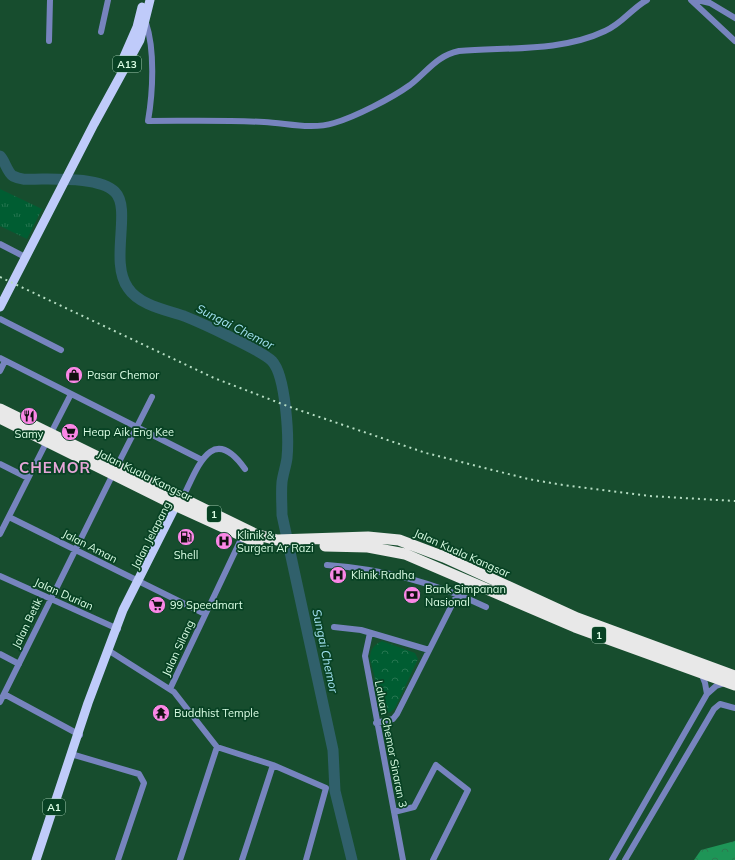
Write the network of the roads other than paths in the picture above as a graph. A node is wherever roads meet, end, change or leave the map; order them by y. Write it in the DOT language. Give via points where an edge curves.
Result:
graph roads {
  1 [pos="50,0"];
  2 [pos="108,0"];
  3 [pos="144,0"];
  4 [pos="150,0"];
  5 [pos="647,0"];
  6 [pos="691,0"];
  7 [pos="697,0"];
  8 [pos="735,18"];
  9 [pos="146,23"];
  10 [pos="101,32"];
  11 [pos="49,41"];
  12 [pos="735,41"];
  13 [pos="94,124"];
  14 [pos="0,244"];
  15 [pos="25,257"];
  16 [pos="0,307"];
  17 [pos="0,319"];
  18 [pos="61,350"];
  19 [pos="3,360"];
  20 [pos="0,371"];
  21 [pos="71,394"];
  22 [pos="152,397"];
  23 [pos="0,408"];
  24 [pos="0,418"];
  25 [pos="137,427"];
  26 [pos="49,437"];
  27 [pos="202,460"];
  28 [pos="0,464"];
  29 [pos="245,469"];
  30 [pos="115,470"];
  31 [pos="28,478"];
  32 [pos="179,503"];
  33 [pos="9,517"];
  34 [pos="0,534"];
  35 [pos="244,534"];
  36 [pos="408,543"];
  37 [pos="302,544"];
  38 [pos="75,550"];
  39 [pos="327,564"];
  40 [pos="0,576"];
  41 [pos="465,579"];
  42 [pos="496,581"];
  43 [pos="139,582"];
  44 [pos="458,593"];
  45 [pos="51,598"];
  46 [pos="486,607"];
  47 [pos="205,614"];
  48 [pos="334,627"];
  49 [pos="118,629"];
  50 [pos="370,633"];
  51 [pos="429,650"];
  52 [pos="110,652"];
  53 [pos="0,654"];
  54 [pos="19,664"];
  55 [pos="700,672"];
  56 [pos="733,682"];
  57 [pos="170,689"];
  58 [pos="4,694"];
  59 [pos="707,694"];
  60 [pos="0,702"];
  61 [pos="735,708"];
  62 [pos="376,723"];
  63 [pos="688,727"];
  64 [pos="700,732"];
  65 [pos="79,735"];
  66 [pos="217,747"];
  67 [pos="73,754"];
  68 [pos="273,765"];
  69 [pos="394,812"];
  70 [pos="36,860"];
  71 [pos="40,860"];
  72 [pos="118,860"];
  73 [pos="180,860"];
  74 [pos="242,860"];
  75 [pos="306,860"];
  76 [pos="403,860"];
  77 [pos="433,860"];
  78 [pos="612,860"];
  79 [pos="625,860"];
  1 -- 11 [label="street"];
  2 -- 10 [label="street"];
  3 -- 13 [label="main road, A13" via="138,27"];
  4 -- 9 [label="main road, A13"];
  5 -- 9 [label="street" via="616,25 582,40 526,47 459,50 449,53 406,87 367,108 333,123 310,126 246,121 148,121 151,65 150,35"];
  6 -- 12 [label="street"];
  7 -- 8 [label="street" via="710,3"];
  9 -- 13 [label="main road, A13" via="140,40"];
  13 -- 15 [label="main road, A13"];
  14 -- 15 [label="street"];
  15 -- 16 [label="main road, A13"];
  17 -- 18 [label="street"];
  19 -- 20 [label="street"];
  19 -- 21 [label="street"];
  21 -- 25 [label="street"];
  21 -- 26 [label="street"];
  22 -- 25 [label="street, Jalan Betik"];
  23 -- 26 [label="highway, Jalan Kuala Kangsar / 1"];
  24 -- 26 [label="highway, Jalan Kuala Kangsar / 1"];
  25 -- 27 [label="street"];
  25 -- 30 [label="street, Jalan Betik"];
  26 -- 30 [label="highway, Jalan Kuala Kangsar / 1"];
  26 -- 31 [label="street"];
  27 -- 29 [label="street" via="208,451 215,448 236,457"];
  27 -- 32 [label="street"];
  28 -- 31 [label="street"];
  30 -- 32 [label="highway, Jalan Kuala Kangsar / 1"];
  30 -- 38 [label="street, Jalan Betik"];
  31 -- 33 [label="street"];
  32 -- 35 [label="highway, Jalan Kuala Kangsar / 1"];
  32 -- 43 [label="main road, Jalan Jelapang / A1"];
  33 -- 34 [label="street"];
  33 -- 38 [label="street, Jalan Aman"];
  35 -- 37 [label="highway, Jalan Kuala Kangsar / 1" via="277,543"];
  35 -- 47 [label="street, Jalan Silang"];
  36 -- 37 [label="highway, Jalan Kuala Kangsar / 1" via="368,537"];
  36 -- 41 [label="highway" via="456,569"];
  36 -- 42 [label="highway, Jalan Kuala Kangsar / 1"];
  37 -- 41 [label="highway, Jalan Kuala Kangsar / 1" via="393,551"];
  38 -- 43 [label="street, Jalan Aman"];
  38 -- 45 [label="street, Jalan Betik"];
  39 -- 44 [label="street" via="371,569"];
  40 -- 45 [label="street, Jalan Durian"];
  41 -- 42 [label="highway" via="475,577"];
  41 -- 44 [label="street"];
  41 -- 55 [label="highway, Jalan Kuala Kangsar / 1" via="575,626"];
  42 -- 56 [label="highway, Jalan Kuala Kangsar / 1" via="577,618"];
  43 -- 47 [label="street, Jalan Aman"];
  43 -- 49 [label="main road, Jalan Jelapang / A1"];
  44 -- 46 [label="street"];
  44 -- 51 [label="street"];
  45 -- 49 [label="street, Jalan Durian"];
  45 -- 54 [label="street, Jalan Betik"];
  47 -- 57 [label="street, Jalan Silang"];
  48 -- 50 [label="street"];
  49 -- 52 [label="main road, Jalan Jelapang / A1"];
  49 -- 65 [label="main road, Jalan Jelapang / A1"];
  50 -- 51 [label="street"];
  50 -- 62 [label="street, Laluan Chemor Sinaran 3" via="365,656"];
  51 -- 62 [label="street" via="395,717"];
  52 -- 57 [label="street"];
  52 -- 65 [label="main road, Jalan Jelapang / A1"];
  53 -- 54 [label="street"];
  54 -- 58 [label="street, Jalan Betik"];
  55 -- 56 [label="highway, Jalan Kuala Kangsar / 1"];
  55 -- 59 [label="street" via="706,683"];
  56 -- 59 [label="street" via="716,686"];
  57 -- 66 [label="street"];
  58 -- 60 [label="street, Jalan Betik"];
  58 -- 65 [label="street"];
  59 -- 63 [label="street"];
  61 -- 64 [label="street" via="720,704"];
  62 -- 69 [label="street, Laluan Chemor Sinaran 3"];
  63 -- 64 [label="street"];
  63 -- 78 [label="street"];
  64 -- 79 [label="street"];
  65 -- 67 [label="main road, Jalan Jelapang / A1"];
  66 -- 68 [label="street"];
  66 -- 73 [label="street"];
  67 -- 70 [label="main road, Jalan Jelapang / A1"];
  67 -- 71 [label="main road, Jalan Jelapang / A1"];
  67 -- 72 [label="street" via="139,774 143,778 144,783"];
  68 -- 74 [label="street"];
  68 -- 75 [label="street" via="326,788"];
  69 -- 76 [label="street, Laluan Chemor Sinaran 3"];
  69 -- 77 [label="street" via="414,807 436,765 468,790"];
}
